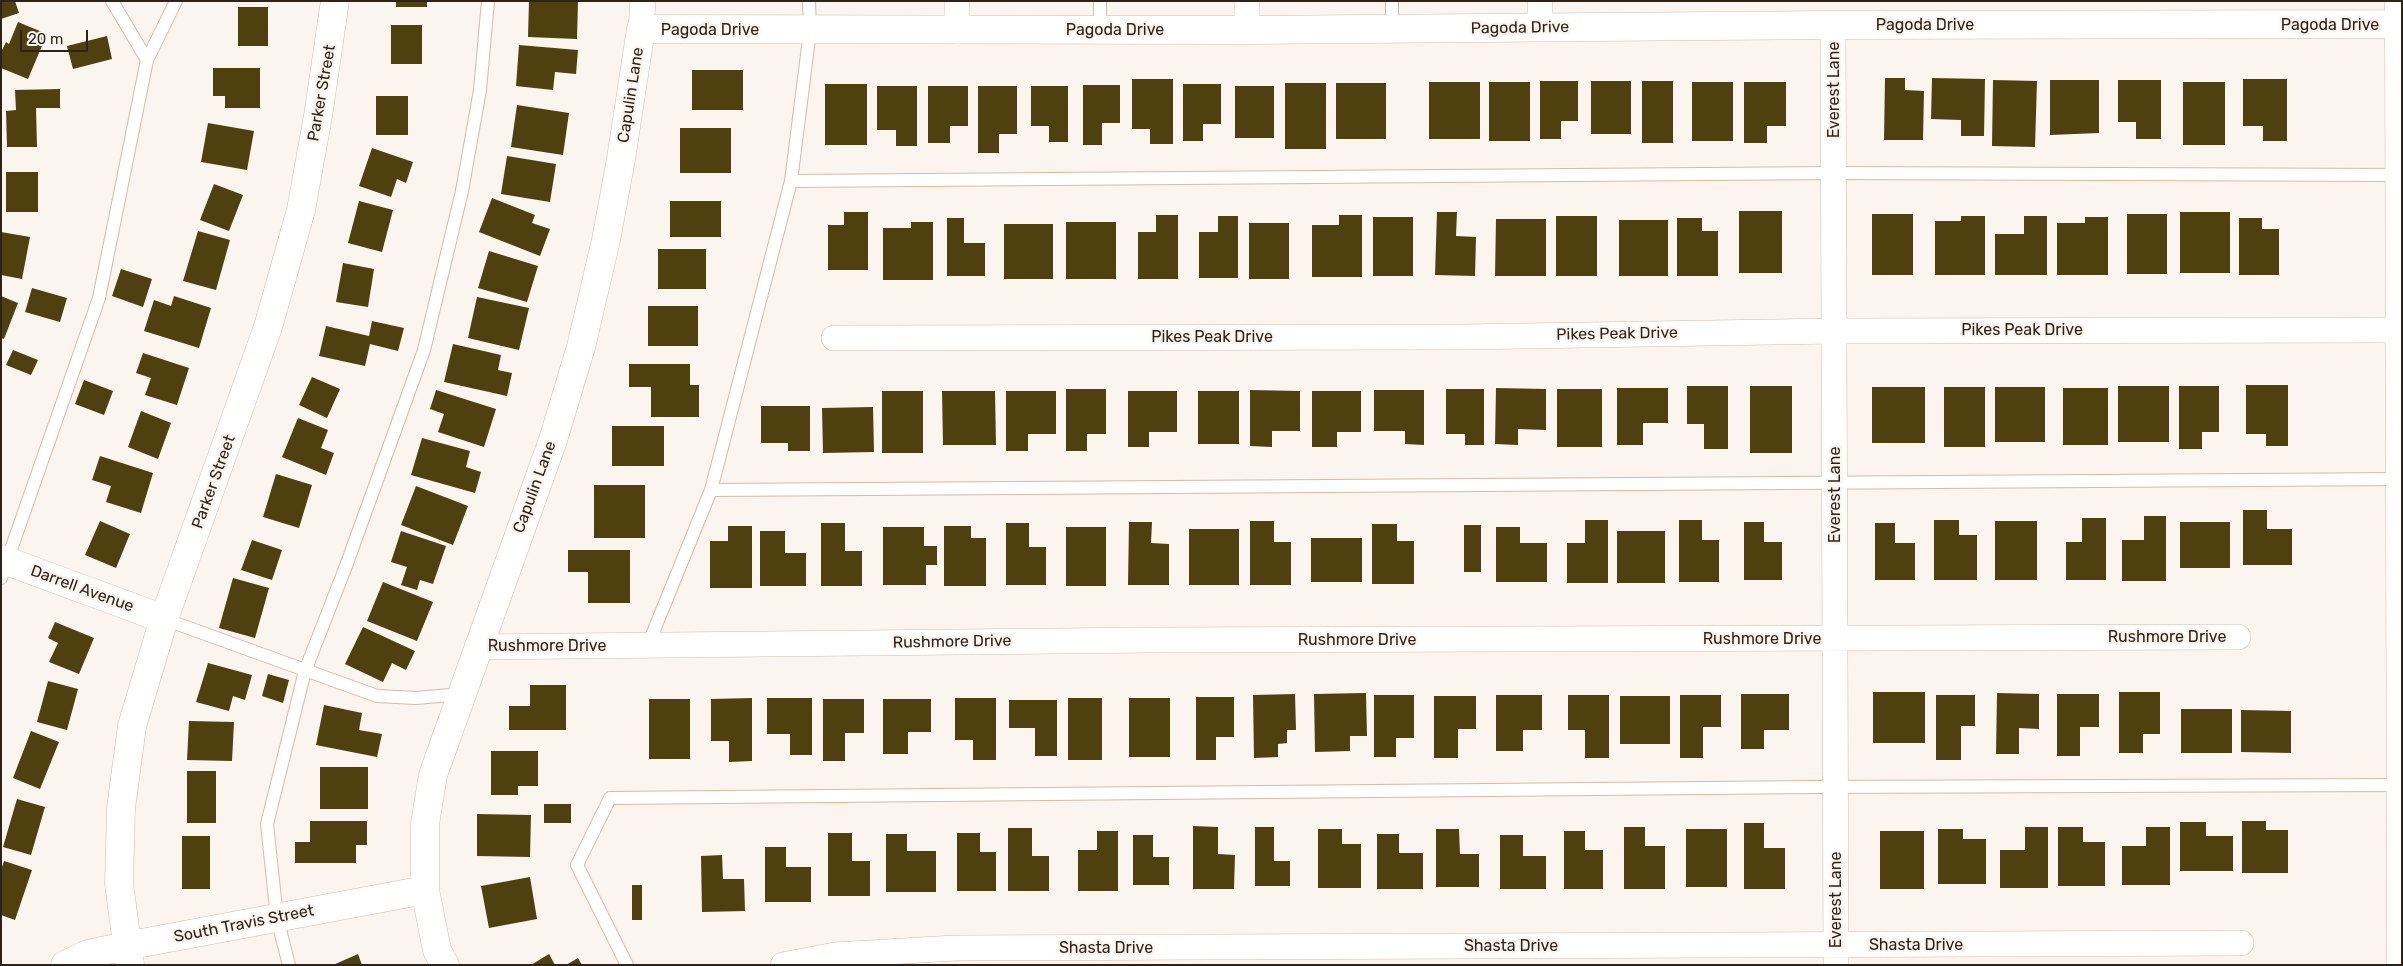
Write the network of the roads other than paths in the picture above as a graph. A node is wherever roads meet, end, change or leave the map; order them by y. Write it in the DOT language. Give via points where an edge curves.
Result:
graph roads {
  1 [pos="112,1"];
  2 [pos="176,1"];
  3 [pos="335,1"];
  4 [pos="488,1"];
  5 [pos="643,1"];
  6 [pos="809,1"];
  7 [pos="957,1"];
  8 [pos="1100,1"];
  9 [pos="1247,1"];
  10 [pos="1392,1"];
  11 [pos="2399,13"];
  12 [pos="1540,14"];
  13 [pos="1833,25"];
  14 [pos="641,29"];
  15 [pos="1392,29"];
  16 [pos="1100,30"];
  17 [pos="1247,30"];
  18 [pos="810,31"];
  19 [pos="957,31"];
  20 [pos="146,60"];
  21 [pos="1834,174"];
  22 [pos="2401,175"];
  23 [pos="791,181"];
  24 [pos="2400,330"];
  25 [pos="1834,331"];
  26 [pos="834,338"];
  27 [pos="2401,464"];
  28 [pos="1835,482"];
  29 [pos="711,490"];
  30 [pos="3,566"];
  31 [pos="164,619"];
  32 [pos="2238,637"];
  33 [pos="1836,639"];
  34 [pos="648,645"];
  35 [pos="477,647"];
  36 [pos="305,671"];
  37 [pos="461,694"];
  38 [pos="2401,785"];
  39 [pos="1836,787"];
  40 [pos="2402,846"];
  41 [pos="425,890"];
  42 [pos="277,918"];
  43 [pos="2241,943"];
  44 [pos="128,955"];
  45 [pos="1836,955"];
  46 [pos="65,965"];
  47 [pos="289,965"];
  48 [pos="445,965"];
  49 [pos="627,965"];
  50 [pos="782,965"];
  51 [pos="2402,965"];
  1 -- 20 [label="lane"];
  2 -- 20 [label="lane"];
  3 -- 31 [label="street, Parker Street" via="301,210 271,318"];
  4 -- 36 [label="lane" via="480,90 462,191 424,350"];
  5 -- 14 [label="street, Capulin Lane"];
  6 -- 18 [label="lane"];
  7 -- 19 [label="street"];
  8 -- 16 [label="lane"];
  9 -- 17 [label="street"];
  10 -- 15 [label="lane"];
  11 -- 13 [label="street, Pagoda Drive"];
  11 -- 22 [label="street"];
  12 -- 13 [label="street, Pagoda Drive"];
  12 -- 15 [label="street, Pagoda Drive"];
  13 -- 21 [label="street, Everest Lane"];
  14 -- 18 [label="street, Pagoda Drive"];
  14 -- 35 [label="street, Capulin Lane" via="606,240 581,347 552,440"];
  15 -- 17 [label="street, Pagoda Drive"];
  16 -- 17 [label="street, Pagoda Drive"];
  16 -- 19 [label="street, Pagoda Drive"];
  18 -- 19 [label="street, Pagoda Drive"];
  18 -- 23 [label="lane"];
  20 -- 30 [label="lane" via="99,298"];
  21 -- 22 [label="lane"];
  21 -- 23 [label="lane"];
  21 -- 25 [label="street, Everest Lane"];
  22 -- 24 [label="street"];
  23 -- 29 [label="lane"];
  24 -- 25 [label="street, Pikes Peak Drive"];
  24 -- 27 [label="street"];
  25 -- 26 [label="street, Pikes Peak Drive" via="1462,337"];
  25 -- 28 [label="street, Everest Lane"];
  27 -- 28 [label="lane"];
  27 -- 38 [label="street"];
  28 -- 29 [label="lane"];
  28 -- 33 [label="street, Everest Lane"];
  29 -- 34 [label="lane"];
  30 -- 31 [label="street, Darrell Avenue"];
  31 -- 36 [label="lane"];
  31 -- 44 [label="street, Parker Street" via="132,726 121,808 119,884"];
  32 -- 33 [label="street, Rushmore Drive"];
  33 -- 34 [label="street, Rushmore Drive"];
  33 -- 39 [label="street, Everest Lane"];
  34 -- 35 [label="street, Rushmore Drive"];
  35 -- 37 [label="street, Capulin Lane"];
  36 -- 37 [label="lane" via="377,696 416,698"];
  36 -- 42 [label="lane" via="267,824"];
  37 -- 41 [label="street, Capulin Lane" via="432,775 425,824"];
  38 -- 39 [label="lane"];
  38 -- 40 [label="street"];
  39 -- 45 [label="street, Everest Lane"];
  39 -- 49 [label="lane" via="610,798 577,865"];
  40 -- 51 [label="street"];
  41 -- 42 [label="street, South Travis Street"];
  41 -- 48 [label="street, Capulin Lane" via="438,950"];
  42 -- 44 [label="street, South Travis Street"];
  42 -- 47 [label="lane"];
  43 -- 45 [label="street, Shasta Drive"];
  44 -- 46 [label="street, South Travis Street" via="88,954"];
  45 -- 50 [label="street, Shasta Drive" via="955,948 835,956"];
}
